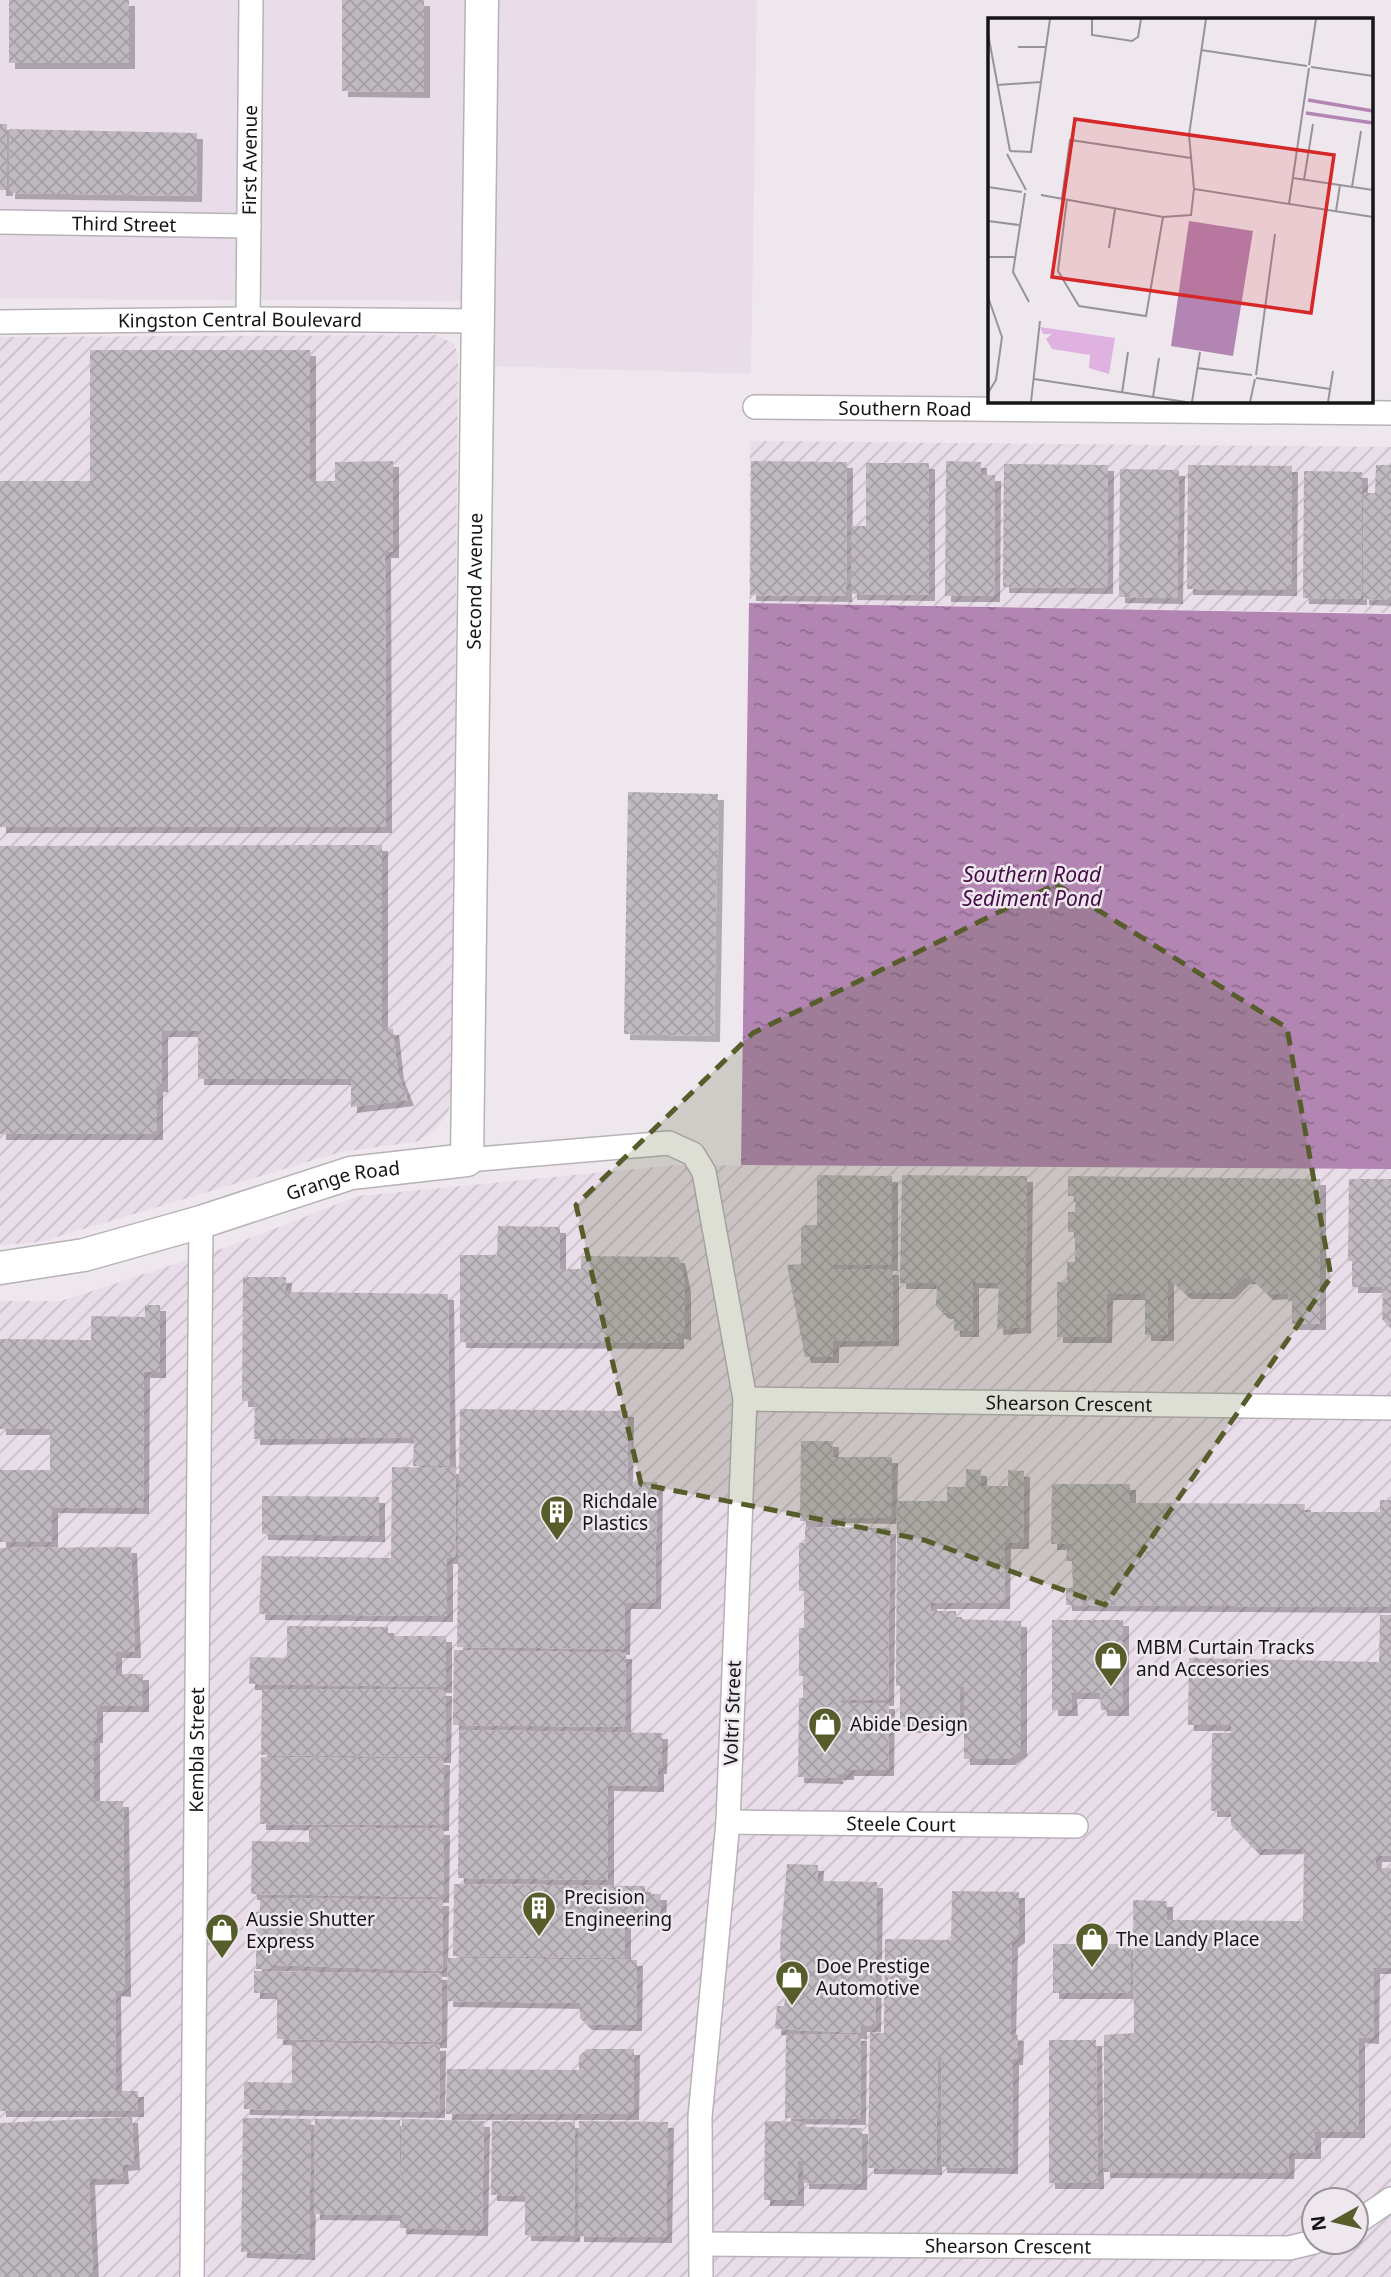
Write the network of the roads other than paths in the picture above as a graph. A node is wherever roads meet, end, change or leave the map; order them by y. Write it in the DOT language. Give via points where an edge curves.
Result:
graph roads {
  1 [pos="251,0"];
  2 [pos="482,0"];
  3 [pos="0,222"];
  4 [pos="249,226"];
  5 [pos="248,319"];
  6 [pos="479,321"];
  7 [pos="0,322"];
  8 [pos="755,407"];
  9 [pos="1391,413"];
  10 [pos="693,1154"];
  11 [pos="467,1160"];
  12 [pos="201,1222"];
  13 [pos="0,1268"];
  14 [pos="746,1399"];
  15 [pos="1391,1408"];
  16 [pos="728,1822"];
  17 [pos="1076,1826"];
  18 [pos="1391,2199"];
  19 [pos="1370,2213"];
  20 [pos="702,2244"];
  21 [pos="1300,2245"];
  22 [pos="192,2277"];
  23 [pos="701,2277"];
  1 -- 4 [label="street, First Avenue"];
  2 -- 6 [label="main road, Second Avenue"];
  3 -- 4 [label="street, Third Street"];
  4 -- 5 [label="street, First Avenue"];
  5 -- 6 [label="street, Kingston Central Boulevard"];
  5 -- 7 [label="street, Kingston Central Boulevard"];
  6 -- 11 [label="main road, Second Avenue"];
  8 -- 9 [label="street, Southern Road"];
  10 -- 11 [label="street, Grange Road" via="669,1143"];
  10 -- 14 [label="street, Voltri Street" via="704,1172"];
  11 -- 12 [label="main road, Grange Road" via="351,1173"];
  12 -- 13 [label="main road, Grange Road" via="84,1255"];
  12 -- 22 [label="street, Kembla Street"];
  14 -- 15 [label="street, Shearson Crescent"];
  14 -- 16 [label="street, Voltri Street"];
  16 -- 17 [label="street, Steele Court"];
  16 -- 20 [label="street, Voltri Street" via="700,2117"];
  18 -- 19 [label="street"];
  20 -- 21 [label="street, Shearson Crescent"];
  20 -- 23 [label="street, Voltri Street"];
}
